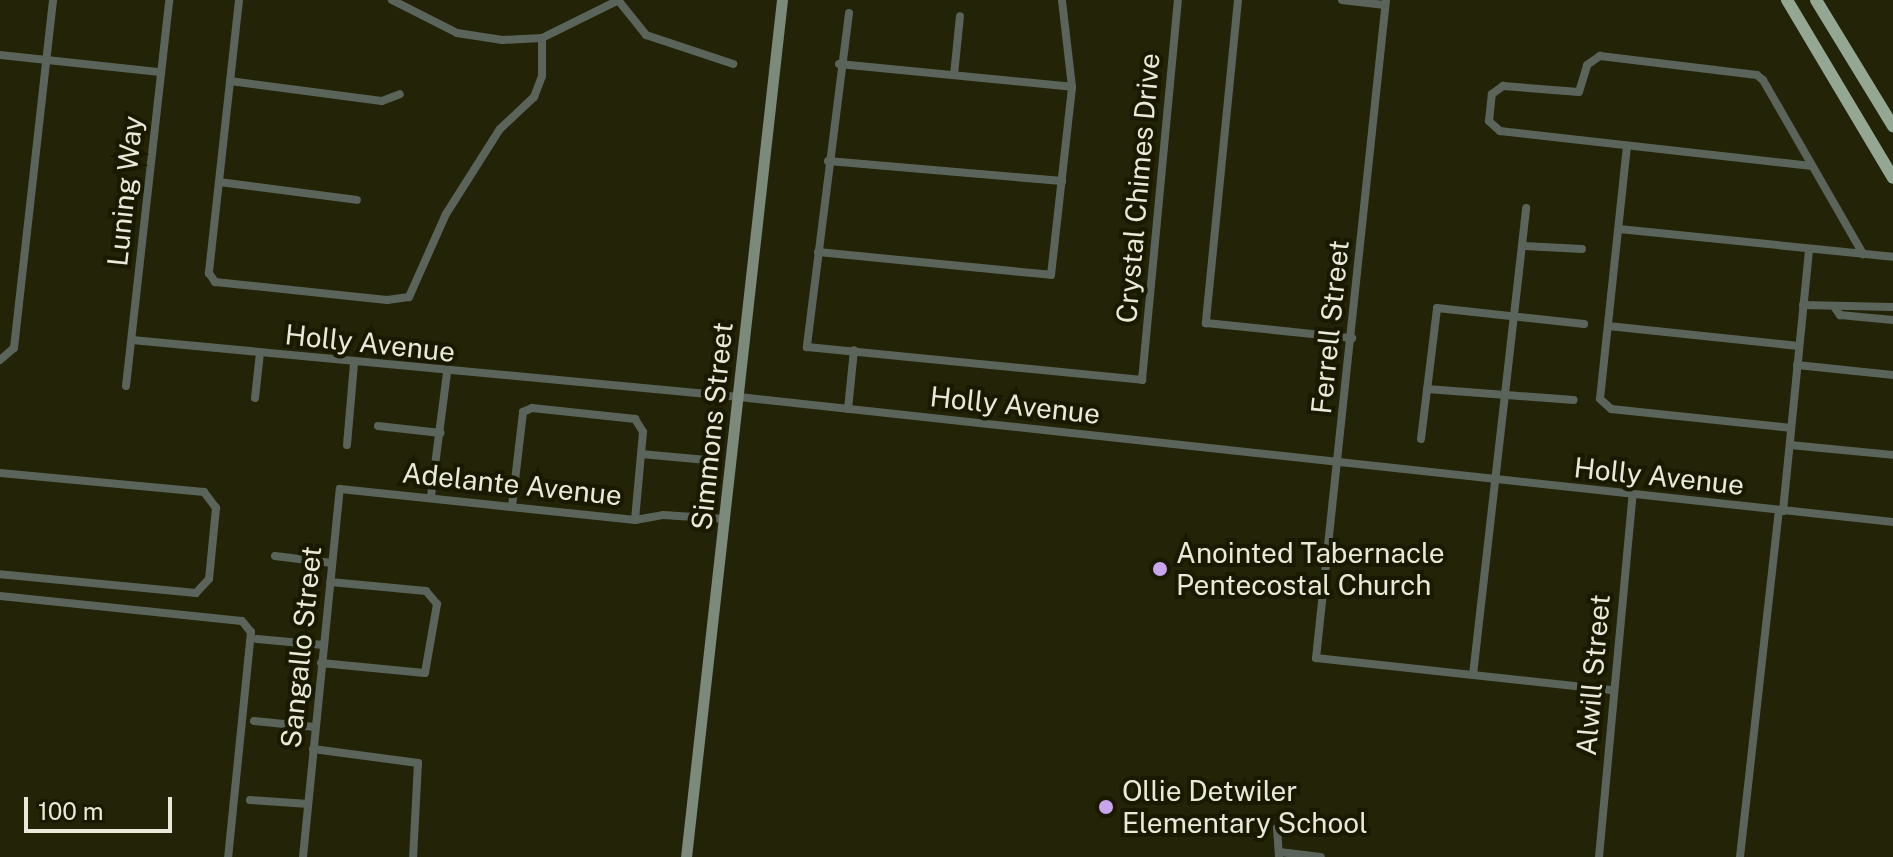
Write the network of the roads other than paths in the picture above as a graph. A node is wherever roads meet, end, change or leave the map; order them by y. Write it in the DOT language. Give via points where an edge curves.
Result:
graph roads {
  1 [pos="53,0"];
  2 [pos="169,0"];
  3 [pos="239,0"];
  4 [pos="392,0"];
  5 [pos="618,0"];
  6 [pos="782,0"];
  7 [pos="1062,0"];
  8 [pos="1178,0"];
  9 [pos="1238,0"];
  10 [pos="1342,0"];
  11 [pos="1787,0"];
  12 [pos="1816,0"];
  13 [pos="1386,2"];
  14 [pos="849,13"];
  15 [pos="960,16"];
  16 [pos="542,38"];
  17 [pos="0,55"];
  18 [pos="46,60"];
  19 [pos="733,64"];
  20 [pos="839,64"];
  21 [pos="160,72"];
  22 [pos="954,75"];
  23 [pos="230,81"];
  24 [pos="1072,87"];
  25 [pos="400,94"];
  26 [pos="1893,126"];
  27 [pos="1627,146"];
  28 [pos="828,161"];
  29 [pos="1812,166"];
  30 [pos="1893,178"];
  31 [pos="1062,181"];
  32 [pos="219,182"];
  33 [pos="357,200"];
  34 [pos="1526,208"];
  35 [pos="1619,229"];
  36 [pos="1522,246"];
  37 [pos="1582,249"];
  38 [pos="1809,249"];
  39 [pos="818,252"];
  40 [pos="1863,254"];
  41 [pos="1893,257"];
  42 [pos="1803,305"];
  43 [pos="1893,307"];
  44 [pos="1835,308"];
  45 [pos="1514,317"];
  46 [pos="1893,320"];
  47 [pos="1584,324"];
  48 [pos="1608,326"];
  49 [pos="1352,338"];
  50 [pos="132,340"];
  51 [pos="1799,346"];
  52 [pos="854,350"];
  53 [pos="260,353"];
  54 [pos="4,358"];
  55 [pos="354,363"];
  56 [pos="1797,365"];
  57 [pos="447,373"];
  58 [pos="1893,375"];
  59 [pos="126,386"];
  60 [pos="1427,389"];
  61 [pos="1506,395"];
  62 [pos="739,397"];
  63 [pos="255,398"];
  64 [pos="1574,400"];
  65 [pos="848,409"];
  66 [pos="378,426"];
  67 [pos="1791,428"];
  68 [pos="441,433"];
  69 [pos="1421,439"];
  70 [pos="347,445"];
  71 [pos="1790,445"];
  72 [pos="641,454"];
  73 [pos="1893,455"];
  74 [pos="707,460"];
  75 [pos="1337,463"];
  76 [pos="0,473"];
  77 [pos="1498,479"];
  78 [pos="340,489"];
  79 [pos="431,496"];
  80 [pos="1632,498"];
  81 [pos="512,506"];
  82 [pos="1781,511"];
  83 [pos="726,519"];
  84 [pos="635,520"];
  85 [pos="1893,522"];
  86 [pos="275,556"];
  87 [pos="332,563"];
  88 [pos="0,574"];
  89 [pos="330,582"];
  90 [pos="0,596"];
  91 [pos="257,639"];
  92 [pos="324,645"];
  93 [pos="321,663"];
  94 [pos="1473,675"];
  95 [pos="1611,690"];
  96 [pos="254,721"];
  97 [pos="315,727"];
  98 [pos="313,749"];
  99 [pos="250,800"];
  100 [pos="308,804"];
  101 [pos="1277,828"];
  102 [pos="1279,855"];
  103 [pos="228,857"];
  104 [pos="303,857"];
  105 [pos="413,857"];
  106 [pos="686,857"];
  107 [pos="1321,857"];
  108 [pos="1599,857"];
  109 [pos="1740,857"];
  1 -- 18 [label="street"];
  2 -- 21 [label="street, Luning Way"];
  3 -- 23 [label="street"];
  4 -- 16 [label="street" via="457,33"];
  5 -- 16 [label="street"];
  5 -- 19 [label="street" via="646,35"];
  6 -- 62 [label="main road, Simmons Street"];
  7 -- 24 [label="street"];
  8 -- 52 [label="street, Crystal Chimes Drive" via="1142,380"];
  9 -- 49 [label="street" via="1206,323"];
  10 -- 13 [label="street"];
  11 -- 30 [label="main road"];
  12 -- 26 [label="main road"];
  13 -- 49 [label="street, Ferrell Street"];
  14 -- 20 [label="street"];
  15 -- 22 [label="street"];
  16 -- 32 [label="street" via="542,76 534,97 500,129 446,214 409,297 387,300 215,282 209,273"];
  17 -- 18 [label="street"];
  18 -- 21 [label="street"];
  18 -- 54 [label="street" via="14,348"];
  20 -- 22 [label="street"];
  20 -- 28 [label="street"];
  21 -- 50 [label="street, Luning Way"];
  22 -- 24 [label="street"];
  23 -- 25 [label="street" via="382,101"];
  23 -- 32 [label="street"];
  24 -- 31 [label="street"];
  27 -- 29 [label="street"];
  27 -- 29 [label="street" via="1493,128 1489,121 1496,88 1579,92 1592,58 1757,75"];
  27 -- 35 [label="street"];
  28 -- 31 [label="street"];
  28 -- 39 [label="street"];
  29 -- 40 [label="street"];
  31 -- 39 [label="street" via="1051,275"];
  32 -- 33 [label="street"];
  34 -- 36 [label="street"];
  35 -- 38 [label="street"];
  35 -- 48 [label="street"];
  36 -- 37 [label="street"];
  36 -- 45 [label="street"];
  38 -- 40 [label="street"];
  38 -- 42 [label="street"];
  39 -- 52 [label="street" via="807,347"];
  40 -- 41 [label="street"];
  42 -- 44 [label="street"];
  42 -- 51 [label="street"];
  43 -- 44 [label="street" via="1841,302"];
  44 -- 46 [label="street" via="1840,315"];
  45 -- 47 [label="street"];
  45 -- 60 [label="street" via="1437,308"];
  45 -- 61 [label="street"];
  48 -- 51 [label="street"];
  48 -- 67 [label="street" via="1600,399 1604,405"];
  49 -- 75 [label="street, Ferrell Street"];
  50 -- 53 [label="street, Holly Avenue"];
  50 -- 59 [label="street, Luning Way"];
  51 -- 56 [label="street"];
  52 -- 65 [label="street"];
  53 -- 55 [label="street, Holly Avenue"];
  53 -- 63 [label="street"];
  55 -- 57 [label="street, Holly Avenue"];
  55 -- 70 [label="street"];
  56 -- 58 [label="street"];
  56 -- 67 [label="street"];
  57 -- 62 [label="street, Holly Avenue"];
  57 -- 68 [label="street"];
  60 -- 61 [label="street"];
  60 -- 69 [label="street"];
  61 -- 64 [label="street"];
  61 -- 77 [label="street"];
  62 -- 65 [label="street, Holly Avenue"];
  62 -- 83 [label="main road, Simmons Street"];
  65 -- 75 [label="street, Holly Avenue"];
  66 -- 68 [label="street"];
  67 -- 71 [label="street"];
  68 -- 79 [label="street"];
  71 -- 73 [label="street"];
  71 -- 82 [label="street"];
  72 -- 74 [label="street"];
  72 -- 81 [label="street" via="640,424 532,408 523,412"];
  72 -- 84 [label="street"];
  75 -- 77 [label="street, Holly Avenue"];
  75 -- 94 [label="street, Ferrell Street" via="1316,658"];
  76 -- 88 [label="street" via="204,492 214,499 205,589 196,593"];
  77 -- 80 [label="street, Holly Avenue"];
  77 -- 94 [label="street"];
  78 -- 79 [label="street, Adelante Avenue"];
  78 -- 87 [label="street, Sangallo Street"];
  79 -- 81 [label="street, Adelante Avenue"];
  80 -- 82 [label="street, Holly Avenue"];
  80 -- 95 [label="street, Alwill Street"];
  81 -- 84 [label="street, Adelante Avenue"];
  82 -- 85 [label="street, Holly Avenue"];
  82 -- 109 [label="street"];
  83 -- 84 [label="street, Adelante Avenue" via="663,515"];
  83 -- 106 [label="main road, Simmons Street"];
  86 -- 87 [label="street"];
  87 -- 89 [label="street, Sangallo Street"];
  89 -- 92 [label="street, Sangallo Street"];
  89 -- 93 [label="street" via="426,591 435,600 425,673"];
  90 -- 103 [label="street" via="242,621 251,632"];
  91 -- 92 [label="street"];
  92 -- 93 [label="street, Sangallo Street"];
  93 -- 97 [label="street, Sangallo Street"];
  94 -- 95 [label="street"];
  95 -- 108 [label="street, Alwill Street"];
  96 -- 97 [label="street"];
  97 -- 98 [label="street, Sangallo Street"];
  98 -- 100 [label="street, Sangallo Street"];
  98 -- 105 [label="street" via="418,763"];
  99 -- 100 [label="street"];
  100 -- 104 [label="street, Sangallo Street"];
  101 -- 102 [label="street"];
  102 -- 107 [label="street"];
}
